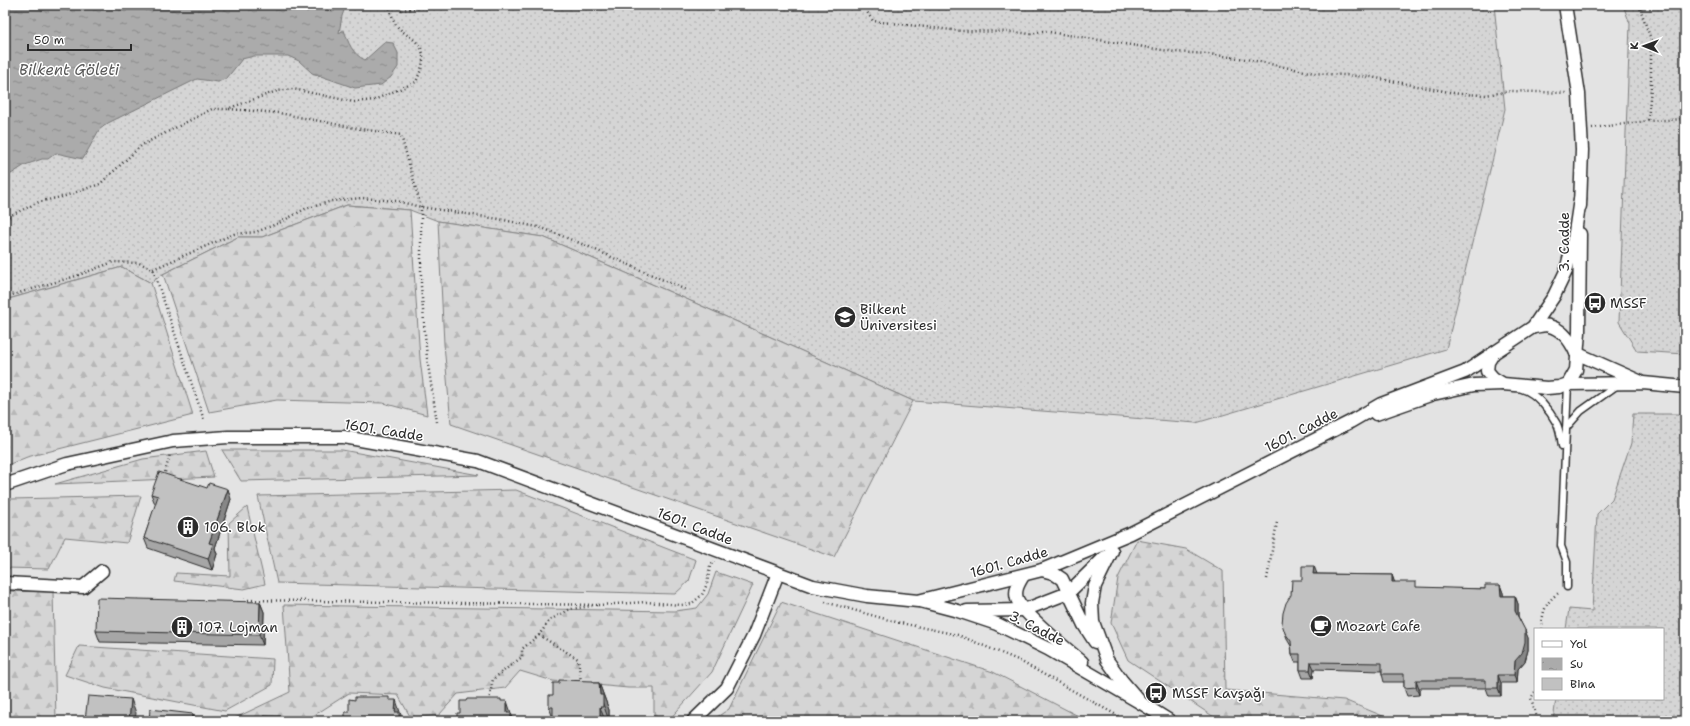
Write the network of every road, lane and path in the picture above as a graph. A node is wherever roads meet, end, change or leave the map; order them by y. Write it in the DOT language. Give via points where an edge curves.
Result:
graph roads {
  1 [pos="389,5"];
  2 [pos="395,5"];
  3 [pos="413,5"];
  4 [pos="446,5"];
  5 [pos="868,5"];
  6 [pos="1565,5"];
  7 [pos="1639,5"];
  8 [pos="410,9"];
  9 [pos="1579,94"];
  10 [pos="226,109"];
  11 [pos="1685,120"];
  12 [pos="1648,121"];
  13 [pos="1580,129"];
  14 [pos="1580,199"];
  15 [pos="421,207"];
  16 [pos="5,218"];
  17 [pos="153,270"];
  18 [pos="686,290"];
  19 [pos="5,297"];
  20 [pos="1533,327"];
  21 [pos="1494,353"];
  22 [pos="1576,353"];
  23 [pos="1620,383"];
  24 [pos="1643,383"];
  25 [pos="1503,384"];
  26 [pos="1568,384"];
  27 [pos="1685,388"];
  28 [pos="204,420"];
  29 [pos="437,422"];
  30 [pos="1350,422"];
  31 [pos="1566,428"];
  32 [pos="173,441"];
  33 [pos="1564,453"];
  34 [pos="162,482"];
  35 [pos="5,485"];
  36 [pos="1277,522"];
  37 [pos="1131,533"];
  38 [pos="1112,551"];
  39 [pos="720,552"];
  40 [pos="1042,570"];
  41 [pos="102,571"];
  42 [pos="778,573"];
  43 [pos="1023,576"];
  44 [pos="1267,579"];
  45 [pos="5,583"];
  46 [pos="1567,587"];
  47 [pos="1068,593"];
  48 [pos="244,600"];
  49 [pos="918,601"];
  50 [pos="824,602"];
  51 [pos="600,605"];
  52 [pos="1024,610"];
  53 [pos="958,611"];
  54 [pos="1542,628"];
  55 [pos="539,634"];
  56 [pos="1107,660"];
  57 [pos="1099,678"];
  58 [pos="581,682"];
  59 [pos="1534,694"];
  60 [pos="489,703"];
  61 [pos="1141,703"];
  62 [pos="693,721"];
  63 [pos="1127,721"];
  64 [pos="1170,721"];
  65 [pos="1538,721"];
  1 -- 10 [label="path" via="400,30 419,44 424,54 416,82 374,100 354,102 293,89 277,91"];
  2 -- 8 [label="path" via="401,10"];
  3 -- 8 [label="path"];
  4 -- 8 [label="path"];
  5 -- 9 [label="path" via="867,12 873,21 961,31 1031,34 1043,31 1175,52 1246,59 1314,73 1371,77 1459,94 1485,95 1511,91"];
  6 -- 9 [label="street"];
  7 -- 12 [label="path" via="1651,40"];
  9 -- 13 [label="street"];
  10 -- 15 [label="path" via="279,113 401,135"];
  10 -- 16 [label="path" via="212,109 142,145 100,184 39,202"];
  11 -- 12 [label="path"];
  12 -- 13 [label="path"];
  13 -- 14 [label="street"];
  14 -- 20 [label="street, 3. Cadde" via="1566,271 1554,296"];
  14 -- 22 [label="street, 3. Cadde" via="1579,332"];
  15 -- 17 [label="path" via="397,201 362,198 332,201 304,209 256,232 234,234"];
  15 -- 18 [label="path" via="542,228"];
  15 -- 29 [label="path" via="421,286 427,358"];
  17 -- 19 [label="path" via="139,263 114,262"];
  17 -- 28 [label="path"];
  20 -- 21 [label="street, 3. Cadde"];
  20 -- 22 [label="street" via="1548,325 1560,332 1570,341"];
  21 -- 25 [label="street, 3. Cadde" via="1488,362 1487,371"];
  21 -- 30 [label="street, 1601. Cadde" via="1465,372 1381,404"];
  22 -- 24 [label="street"];
  22 -- 26 [label="street, 3. Cadde" via="1576,370"];
  23 -- 24 [label="street"];
  23 -- 26 [label="street"];
  23 -- 31 [label="lane" via="1581,411"];
  24 -- 27 [label="street"];
  25 -- 26 [label="street" via="1547,388"];
  25 -- 30 [label="street, 1601. Cadde" via="1474,385 1432,394"];
  25 -- 33 [label="lane, 3. Cadde" via="1527,391 1544,405 1557,425"];
  26 -- 31 [label="lane, 3. Cadde"];
  30 -- 37 [label="street, 1601. Cadde"];
  31 -- 33 [label="lane, 3. Cadde"];
  32 -- 34 [label="path"];
  32 -- 35 [label="street, 1601. Cadde" via="67,464"];
  32 -- 39 [label="street, 1601. Cadde" via="228,437 344,437 478,461"];
  33 -- 46 [label="lane, 3. Cadde" via="1561,546 1567,562"];
  36 -- 44 [label="path"];
  37 -- 38 [label="street, 3. Cadde"];
  37 -- 40 [label="street, 1601. Cadde"];
  38 -- 47 [label="street, 3. Cadde"];
  38 -- 56 [label="street" via="1095,586 1092,603 1093,622"];
  39 -- 42 [label="street, 1601. Cadde"];
  39 -- 51 [label="path" via="710,566 702,595 691,604 646,602"];
  40 -- 43 [label="street, 1601. Cadde"];
  40 -- 47 [label="street, 3. Cadde" via="1054,573 1062,579"];
  41 -- 45 [label="street" via="83,587"];
  42 -- 49 [label="street, 1601. Cadde" via="813,586 867,596"];
  42 -- 62 [label="street" via="754,635 727,688"];
  43 -- 49 [label="street, 1601. Cadde"];
  43 -- 52 [label="street, 3. Cadde" via="1016,587 1016,592"];
  46 -- 54 [label="path" via="1552,597 1545,606"];
  47 -- 52 [label="street, 3. Cadde"];
  47 -- 56 [label="street, 3. Cadde" via="1084,625"];
  48 -- 51 [label="path"];
  49 -- 53 [label="street, 3. Cadde"];
  50 -- 63 [label="path" via="896,622 958,635 1018,660"];
  51 -- 55 [label="path" via="570,609 550,620"];
  52 -- 53 [label="street, 3. Cadde"];
  52 -- 57 [label="street, 3. Cadde"];
  53 -- 57 [label="street, 3. Cadde" via="997,624"];
  55 -- 58 [label="path" via="578,659"];
  55 -- 60 [label="path" via="522,649 522,657 493,679"];
  56 -- 61 [label="street"];
  57 -- 61 [label="street, 3. Cadde"];
  59 -- 65 [label="path" via="1531,698"];
  61 -- 64 [label="street, 3. Cadde"];
}
